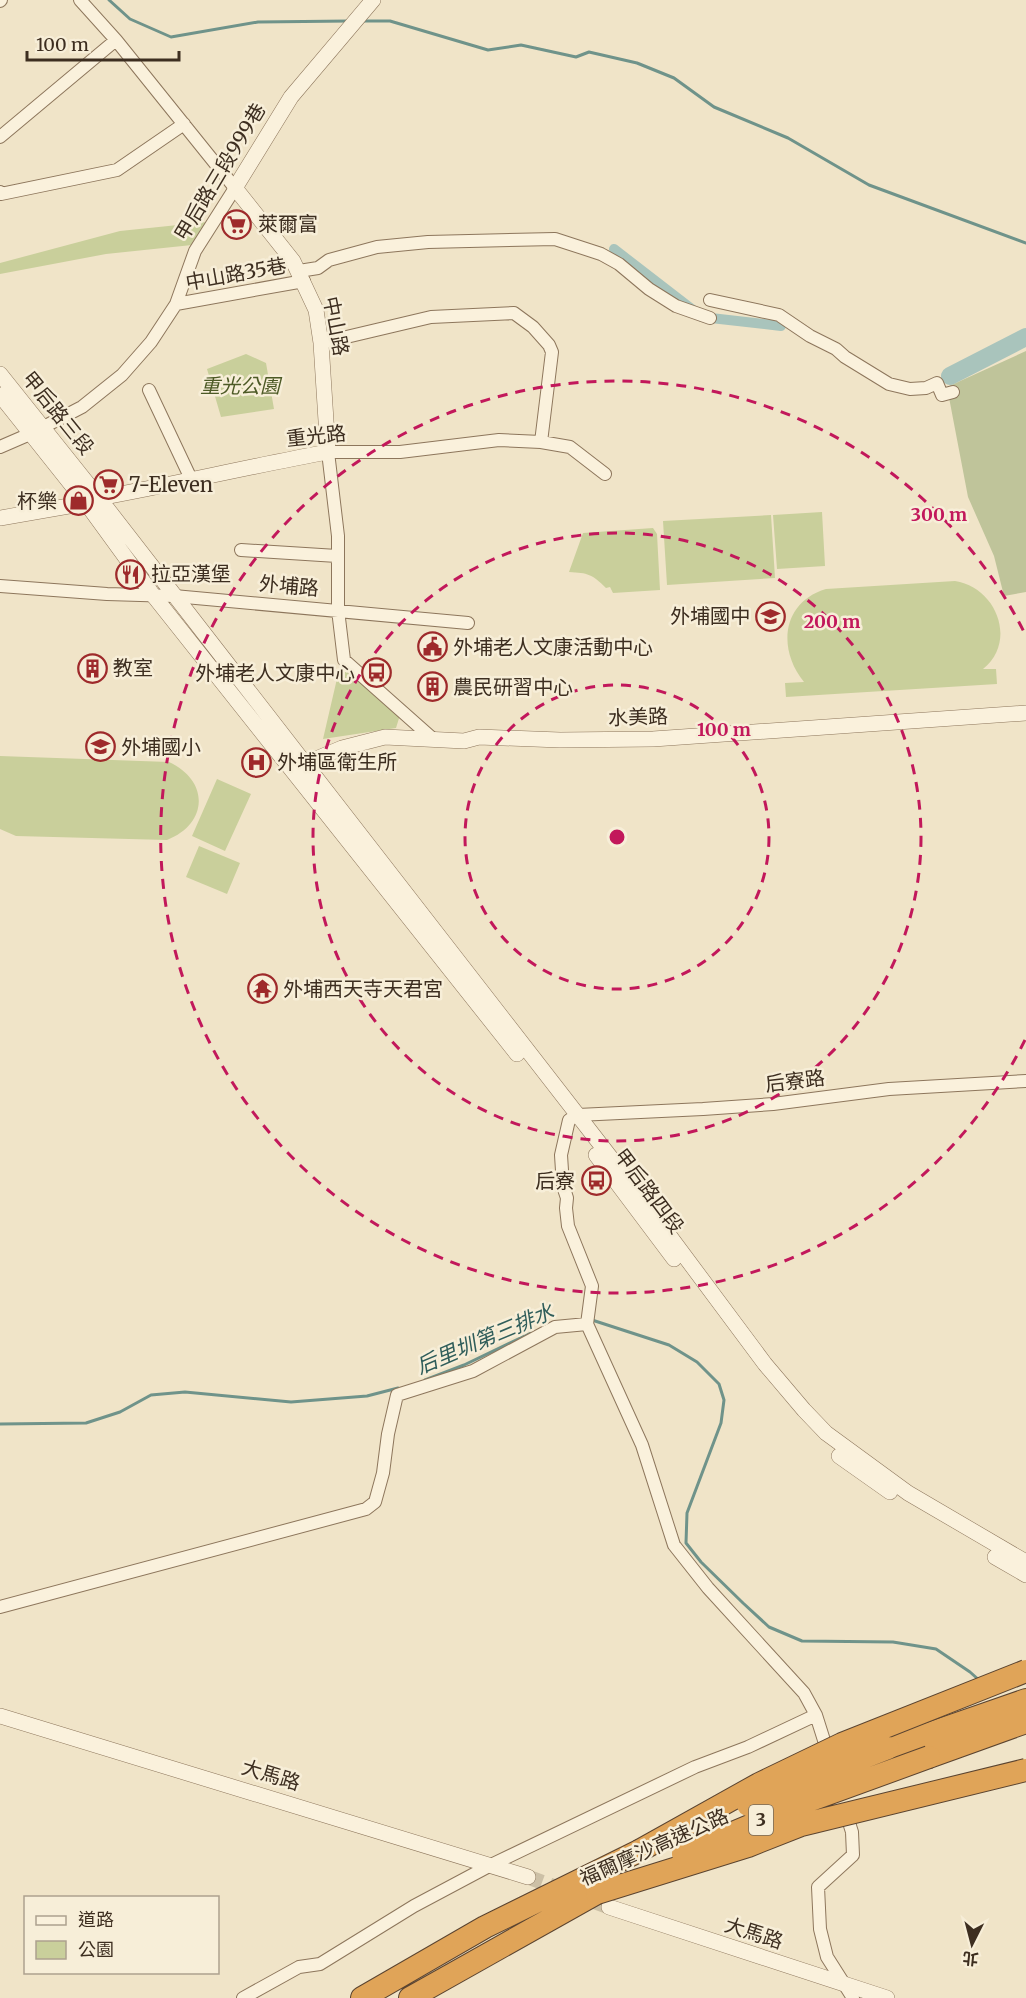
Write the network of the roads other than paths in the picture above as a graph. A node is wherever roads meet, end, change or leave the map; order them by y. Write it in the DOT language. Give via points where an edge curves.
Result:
graph roads {
  1 [pos="80,0"];
  2 [pos="373,0"];
  3 [pos="116,40"];
  4 [pos="184,124"];
  5 [pos="0,137"];
  6 [pos="235,188"];
  7 [pos="1,193"];
  8 [pos="301,276"];
  9 [pos="710,300"];
  10 [pos="176,304"];
  11 [pos="710,318"];
  12 [pos="321,343"];
  13 [pos="0,374"];
  14 [pos="149,390"];
  15 [pos="953,392"];
  16 [pos="0,395"];
  17 [pos="36,430"];
  18 [pos="541,442"];
  19 [pos="0,447"];
  20 [pos="328,452"];
  21 [pos="604,474"];
  22 [pos="192,481"];
  23 [pos="92,500"];
  24 [pos="0,518"];
  25 [pos="241,550"];
  26 [pos="337,556"];
  27 [pos="0,586"];
  28 [pos="153,595"];
  29 [pos="174,596"];
  30 [pos="338,610"];
  31 [pos="468,622"];
  32 [pos="1026,713"];
  33 [pos="433,739"];
  34 [pos="299,768"];
  35 [pos="1026,1081"];
  36 [pos="573,1117"];
  37 [pos="587,1324"];
  38 [pos="1026,1562"];
  39 [pos="1026,1575"];
  40 [pos="0,1607"];
  41 [pos="1026,1671"];
  42 [pos="1026,1700"];
  43 [pos="816,1715"];
  44 [pos="0,1716"];
  45 [pos="1026,1722"];
  46 [pos="1026,1770"];
  47 [pos="639,1851"];
  48 [pos="491,1865"];
  49 [pos="528,1877"];
  50 [pos="603,1900"];
  51 [pos="844,1984"];
  52 [pos="363,1997"];
  53 [pos="243,1998"];
  54 [pos="410,1998"];
  55 [pos="853,1998"];
  56 [pos="887,1998"];
  1 -- 3 [label="street, 中山路"];
  2 -- 6 [label="street, 甲后路三段999巷" via="291,97"];
  3 -- 4 [label="street, 中山路"];
  3 -- 5 [label="street"];
  4 -- 6 [label="street, 中山路"];
  4 -- 7 [label="street" via="117,170"];
  6 -- 8 [label="street, 中山路"];
  6 -- 10 [label="street, 甲后路三段999巷" via="195,251"];
  8 -- 10 [label="street, 中山路35巷"];
  8 -- 11 [label="street, 中山路35巷" via="329,260 377,247 555,239 601,254 676,306"];
  8 -- 12 [label="street, 中山路" via="316,310"];
  9 -- 15 [label="street" via="779,315 889,384 909,389 937,383 942,395"];
  10 -- 17 [label="street, 甲后路三段999巷" via="151,342 122,375 82,407"];
  12 -- 18 [label="street" via="431,318 514,313 533,327 552,352"];
  12 -- 20 [label="street, 中山路"];
  13 -- 17 [label="street, 甲后路三段"];
  14 -- 22 [label="street"];
  16 -- 17 [label="street, 甲后路三段"];
  17 -- 19 [label="street, 甲后路三段999巷"];
  17 -- 23 [label="street, 甲后路三段"];
  18 -- 20 [label="street, 重光路" via="499,440 400,452"];
  18 -- 21 [label="street, 重光路" via="570,447"];
  20 -- 22 [label="street, 重光路"];
  20 -- 26 [label="street"];
  22 -- 23 [label="street, 重光路"];
  23 -- 24 [label="street, 重光路"];
  23 -- 28 [label="street, 甲后路三段"];
  23 -- 29 [label="street, 甲后路三段"];
  25 -- 26 [label="street"];
  26 -- 30 [label="street"];
  27 -- 28 [label="street, 外埔路"];
  28 -- 29 [label="street, 外埔路"];
  28 -- 34 [label="street, 甲后路三段"];
  29 -- 30 [label="street, 外埔路"];
  29 -- 34 [label="street, 甲后路三段"];
  30 -- 31 [label="street, 外埔路"];
  30 -- 33 [label="street" via="344,660"];
  32 -- 33 [label="street, 水美路" via="653,739"];
  33 -- 34 [label="street, 水美路" via="385,737 342,748"];
  34 -- 36 [label="street, 甲后路四段"];
  35 -- 36 [label="street, 后寮路"];
  36 -- 37 [label="street" via="561,1155 562,1186 567,1198 568,1226 592,1286"];
  36 -- 38 [label="street, 甲后路四段" via="625,1176 765,1364 826,1433 908,1493"];
  36 -- 39 [label="street, 甲后路四段" via="757,1370 808,1429 861,1473"];
  37 -- 40 [label="street" via="555,1327 473,1371 397,1395 383,1473 375,1502 366,1509"];
  37 -- 43 [label="street" via="642,1445 674,1545 804,1693"];
  41 -- 47 [label="highway, bridge" via="842,1744 759,1784"];
  42 -- 47 [label="highway, 福爾摩沙高速公路 / 3, bridge" via="816,1776"];
  43 -- 48 [label="street" via="695,1767"];
  43 -- 51 [label="street" via="852,1832 853,1856 819,1887 820,1929 827,1958"];
  44 -- 48 [label="street, 大馬路"];
  45 -- 50 [label="highway, 福爾摩沙高速公路 / 3, bridge" via="734,1831"];
  46 -- 50 [label="highway, bridge" via="801,1825"];
  47 -- 52 [label="highway, 福爾摩沙高速公路 / 3" via="485,1927"];
  48 -- 49 [label="street, 大馬路"];
  48 -- 53 [label="street" via="414,1906 320,1964 299,1967"];
  50 -- 51 [label="street, 大馬路"];
  50 -- 54 [label="highway, 福爾摩沙高速公路 / 3"];
  51 -- 55 [label="street"];
  51 -- 56 [label="street, 大馬路"];
}
